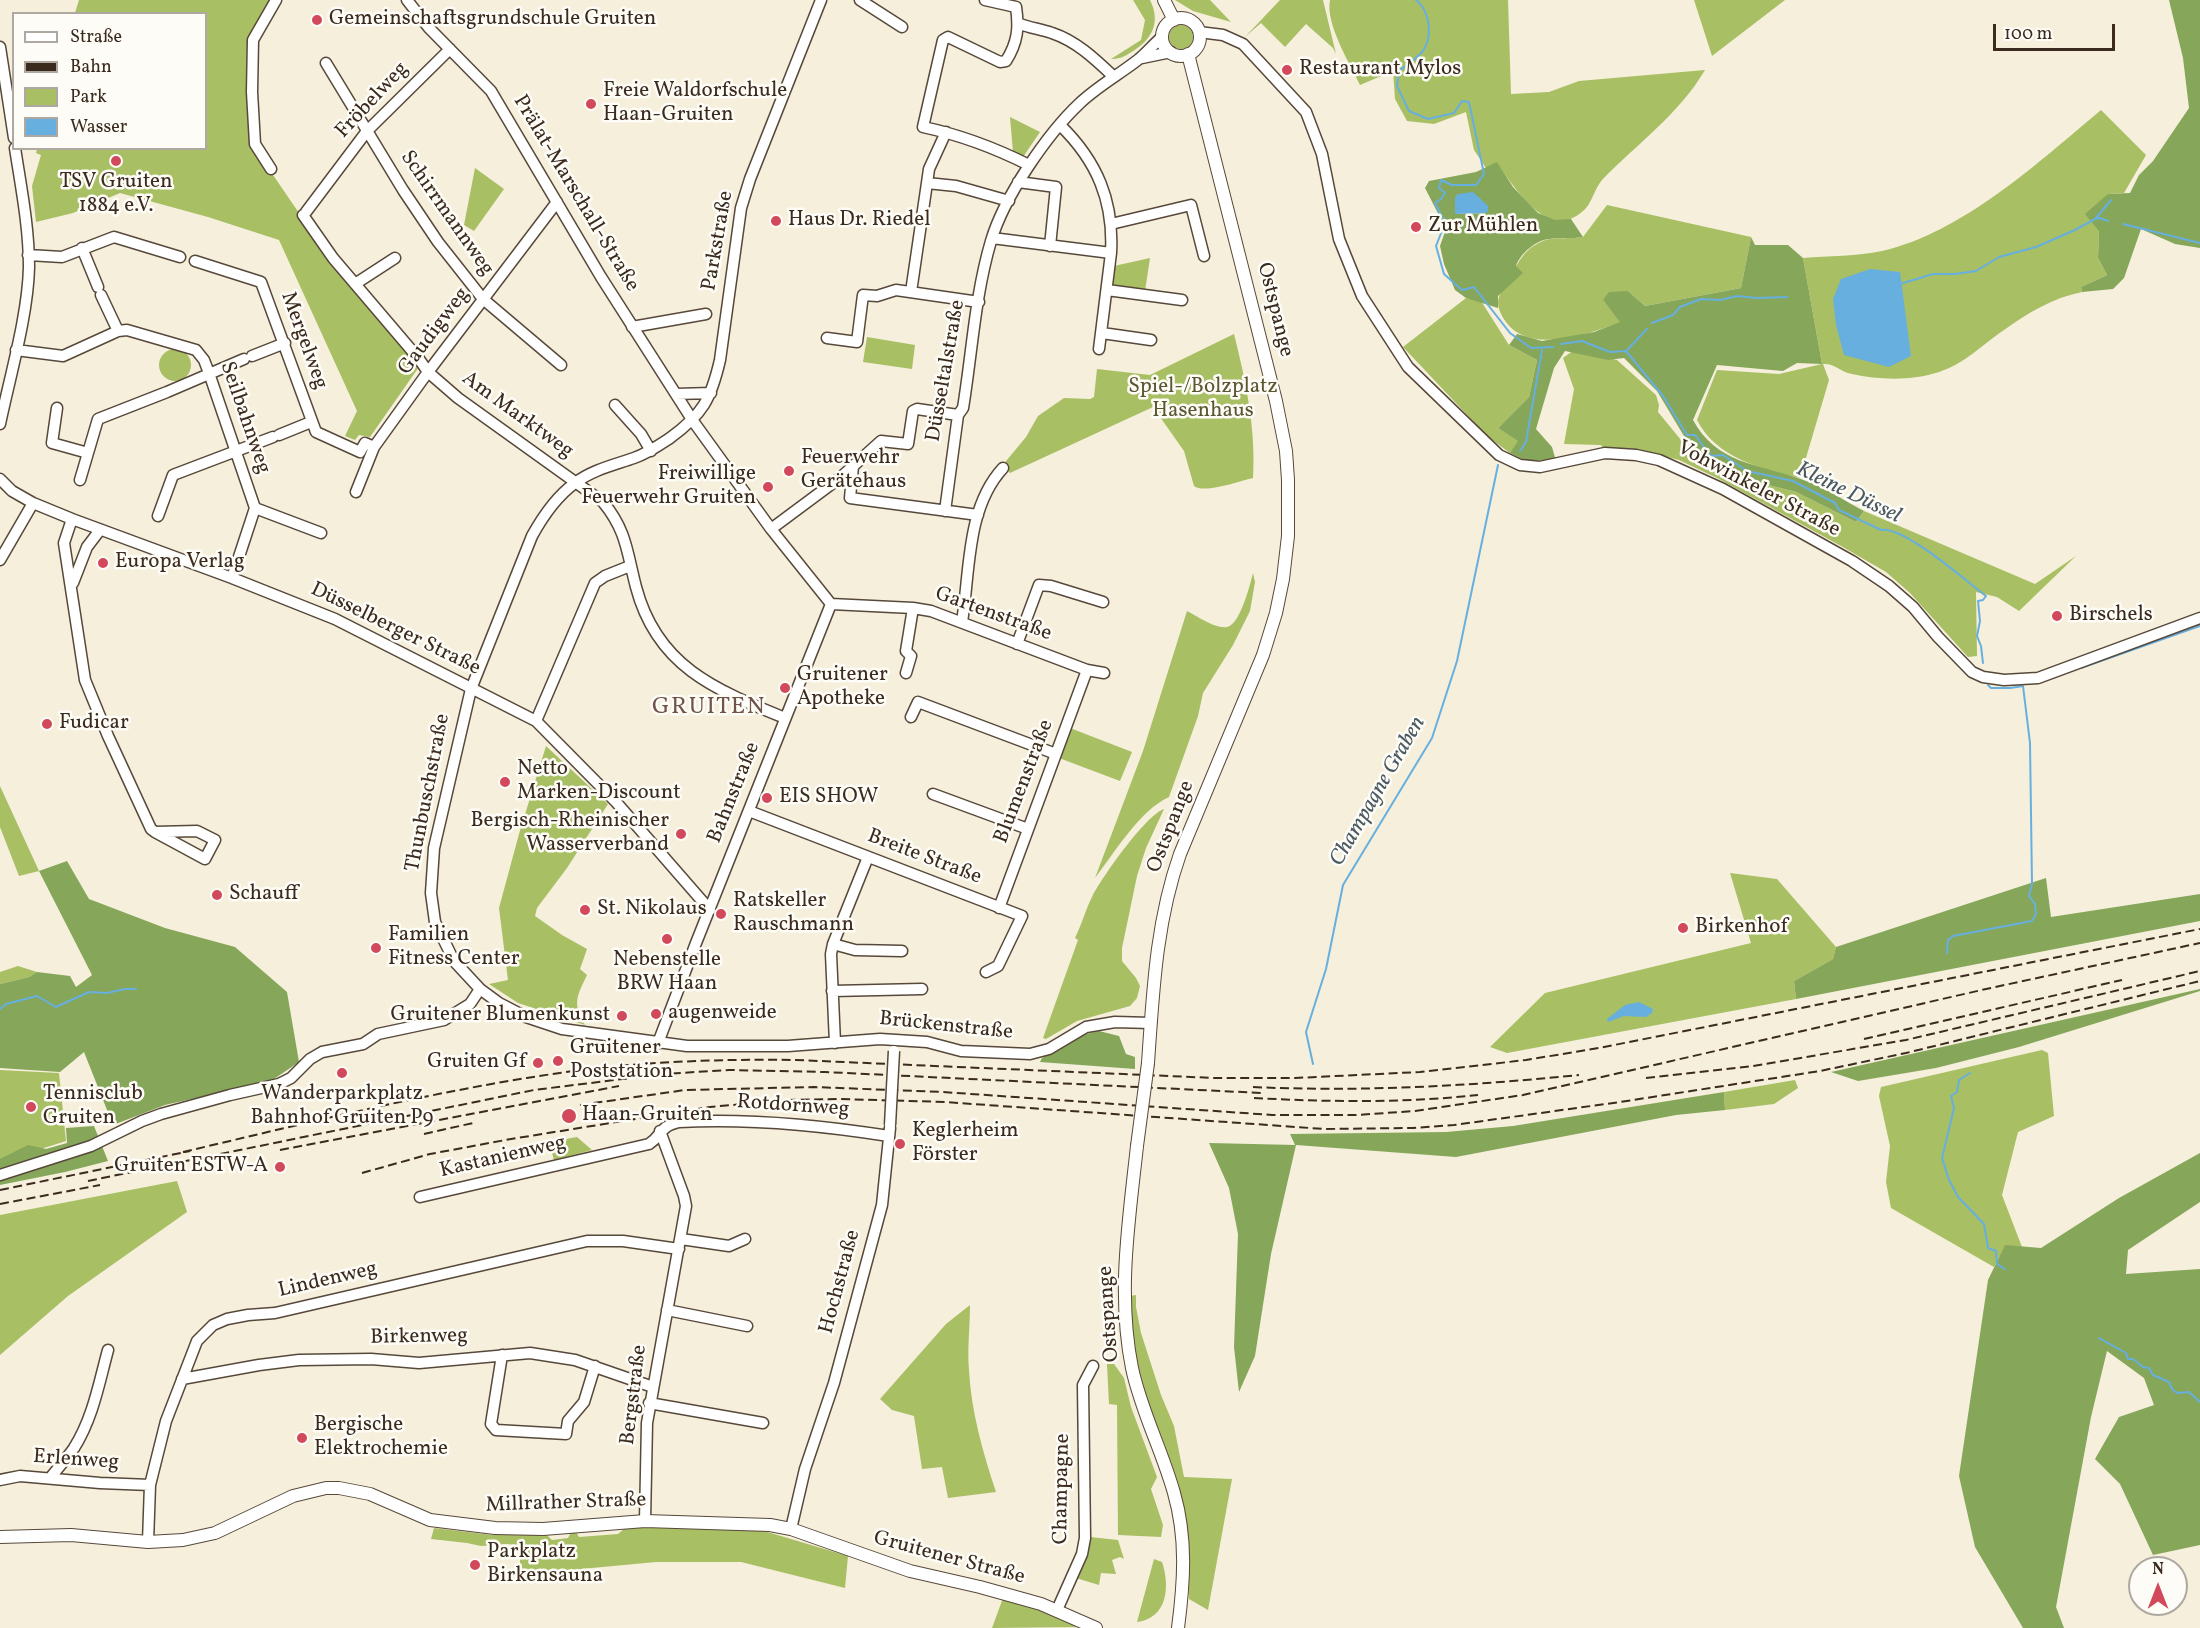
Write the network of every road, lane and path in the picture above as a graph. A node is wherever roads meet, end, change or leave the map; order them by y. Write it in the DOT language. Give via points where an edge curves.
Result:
graph roads {
  1 [pos="276,0"];
  2 [pos="407,0"];
  3 [pos="821,0"];
  4 [pos="860,0"];
  5 [pos="985,0"];
  6 [pos="1164,0"];
  7 [pos="1016,3"];
  8 [pos="1174,20"];
  9 [pos="1020,24"];
  10 [pos="902,27"];
  11 [pos="1199,33"];
  12 [pos="1162,37"];
  13 [pos="0,47"];
  14 [pos="450,50"];
  15 [pos="1171,52"];
  16 [pos="1188,54"];
  17 [pos="1139,59"];
  18 [pos="326,63"];
  19 [pos="1113,76"];
  20 [pos="12,118"];
  21 [pos="1060,125"];
  22 [pos="367,131"];
  23 [pos="946,132"];
  24 [pos="18,151"];
  25 [pos="1029,165"];
  26 [pos="271,169"];
  27 [pos="1018,182"];
  28 [pos="927,183"];
  29 [pos="1009,201"];
  30 [pos="557,202"];
  31 [pos="1111,224"];
  32 [pos="992,238"];
  33 [pos="1050,246"];
  34 [pos="82,248"];
  35 [pos="1112,254"];
  36 [pos="28,255"];
  37 [pos="1204,256"];
  38 [pos="180,257"];
  39 [pos="395,258"];
  40 [pos="195,261"];
  41 [pos="355,284"];
  42 [pos="1107,290"];
  43 [pos="911,292"];
  44 [pos="483,299"];
  45 [pos="1182,300"];
  46 [pos="978,302"];
  47 [pos="706,314"];
  48 [pos="632,327"];
  49 [pos="118,331"];
  50 [pos="1102,333"];
  51 [pos="827,338"];
  52 [pos="1151,340"];
  53 [pos="285,343"];
  54 [pos="1099,349"];
  55 [pos="16,350"];
  56 [pos="561,365"];
  57 [pos="428,372"];
  58 [pos="209,373"];
  59 [pos="711,393"];
  60 [pos="676,394"];
  61 [pos="615,405"];
  62 [pos="57,408"];
  63 [pos="958,415"];
  64 [pos="693,421"];
  65 [pos="311,422"];
  66 [pos="0,424"];
  67 [pos="651,450"];
  68 [pos="235,451"];
  69 [pos="368,452"];
  70 [pos="88,453"];
  71 [pos="853,466"];
  72 [pos="1003,468"];
  73 [pos="0,480"];
  74 [pos="80,480"];
  75 [pos="575,482"];
  76 [pos="356,492"];
  77 [pos="33,503"];
  78 [pos="255,508"];
  79 [pos="945,511"];
  80 [pos="978,515"];
  81 [pos="158,516"];
  82 [pos="72,519"];
  83 [pos="771,529"];
  84 [pos="100,530"];
  85 [pos="321,533"];
  86 [pos="0,560"];
  87 [pos="630,566"];
  88 [pos="232,578"];
  89 [pos="72,586"];
  90 [pos="1103,602"];
  91 [pos="831,604"];
  92 [pos="913,608"];
  93 [pos="2200,618"];
  94 [pos="962,622"];
  95 [pos="1017,644"];
  96 [pos="1088,670"];
  97 [pos="906,673"];
  98 [pos="1104,673"];
  99 [pos="471,688"];
  100 [pos="911,717"];
  101 [pos="785,718"];
  102 [pos="536,721"];
  103 [pos="1056,754"];
  104 [pos="933,794"];
  105 [pos="749,811"];
  106 [pos="1028,830"];
  107 [pos="155,832"];
  108 [pos="868,857"];
  109 [pos="999,908"];
  110 [pos="710,910"];
  111 [pos="833,944"];
  112 [pos="902,951"];
  113 [pos="986,972"];
  114 [pos="480,989"];
  115 [pos="922,989"];
  116 [pos="832,991"];
  117 [pos="1151,1023"];
  118 [pos="894,1039"];
  119 [pos="835,1043"];
  120 [pos="658,1044"];
  121 [pos="890,1129"];
  122 [pos="660,1131"];
  123 [pos="0,1175"];
  124 [pos="420,1197"];
  125 [pos="745,1239"];
  126 [pos="680,1244"];
  127 [pos="667,1310"];
  128 [pos="747,1326"];
  129 [pos="108,1350"];
  130 [pos="502,1355"];
  131 [pos="595,1366"];
  132 [pos="1093,1366"];
  133 [pos="182,1379"];
  134 [pos="653,1387"];
  135 [pos="650,1403"];
  136 [pos="762,1423"];
  137 [pos="51,1477"];
  138 [pos="0,1480"];
  139 [pos="150,1485"];
  140 [pos="645,1521"];
  141 [pos="790,1529"];
  142 [pos="0,1537"];
  143 [pos="148,1542"];
  144 [pos="1057,1610"];
  145 [pos="1096,1628"];
  146 [pos="1178,1628"];
  1 -- 26 [label="street" via="253,40 255,144"];
  2 -- 14 [label="street, Prälat-Marschall-Straße"];
  3 -- 59 [label="street, Parkstraße" via="741,208 720,360"];
  4 -- 10 [label="street"];
  5 -- 7 [label="street"];
  6 -- 8 [label="main road"];
  7 -- 9 [label="street"];
  8 -- 11 [label="main road" via="1189,20"];
  8 -- 12 [label="main road" via="1165,27"];
  9 -- 19 [label="street" via="1065,38 1089,53"];
  9 -- 23 [label="street" via="1006,61 1000,62 948,37 943,40 923,128"];
  11 -- 16 [label="main road" via="1197,46"];
  11 -- 93 [label="street, Vohwinkeler Straße" via="1223,35 1243,44 1306,112 1322,154 1339,239 1362,296 1408,367 1508,461 1540,467 1598,454 1623,453 1659,460 1689,473 1852,561 1889,586 1965,666 1983,677 2038,678"];
  12 -- 15 [label="main road"];
  12 -- 17 [label="street, Düsseltalstraße"];
  13 -- 20 [label="street"];
  14 -- 22 [label="street, Fröbelweg"];
  14 -- 30 [label="street, Prälat-Marschall-Straße" via="491,91"];
  15 -- 16 [label="main road"];
  15 -- 17 [label="street, Düsseltalstraße"];
  16 -- 117 [label="main road, Ostspange" via="1276,400 1286,451 1289,519 1283,579 1268,639 1168,890 1160,927"];
  17 -- 19 [label="street, Düsseltalstraße"];
  18 -- 22 [label="street, Schirrmannweg"];
  19 -- 21 [label="street, Düsseltalstraße"];
  21 -- 25 [label="street, Düsseltalstraße"];
  21 -- 31 [label="street" via="1094,166"];
  22 -- 41 [label="street, Fröbelweg" via="305,213 333,258"];
  22 -- 44 [label="street, Schirrmannweg" via="433,235"];
  23 -- 25 [label="street"];
  23 -- 28 [label="street" via="929,169"];
  24 -- 36 [label="street"];
  25 -- 27 [label="street, Düsseltalstraße"];
  27 -- 29 [label="street, Düsseltalstraße"];
  27 -- 33 [label="street" via="1056,188"];
  28 -- 29 [label="street" via="956,186"];
  28 -- 43 [label="street"];
  29 -- 32 [label="street, Düsseltalstraße"];
  30 -- 44 [label="street, Gaudigweg"];
  30 -- 48 [label="street, Prälat-Marschall-Straße"];
  31 -- 35 [label="street"];
  31 -- 37 [label="street" via="1191,205"];
  32 -- 33 [label="street"];
  32 -- 46 [label="street, Düsseltalstraße"];
  33 -- 35 [label="street"];
  34 -- 36 [label="street" via="62,257"];
  34 -- 38 [label="street" via="114,237"];
  34 -- 49 [label="street"];
  35 -- 42 [label="street"];
  36 -- 55 [label="street"];
  39 -- 41 [label="street"];
  40 -- 53 [label="street, Mergelweg" via="261,282"];
  41 -- 57 [label="street, Fröbelweg"];
  42 -- 45 [label="street"];
  42 -- 50 [label="street"];
  43 -- 46 [label="street"];
  43 -- 51 [label="street" via="863,295 857,342"];
  44 -- 56 [label="street, Schirrmannweg"];
  44 -- 57 [label="street, Gaudigweg"];
  46 -- 63 [label="street, Düsseltalstraße" via="963,408"];
  47 -- 48 [label="street"];
  48 -- 60 [label="street, Prälat-Marschall-Straße"];
  49 -- 55 [label="street" via="63,356"];
  49 -- 58 [label="street, Seilbahnweg" via="127,330 196,350"];
  50 -- 52 [label="street"];
  50 -- 54 [label="street"];
  53 -- 58 [label="street"];
  53 -- 65 [label="street, Mergelweg"];
  55 -- 66 [label="street"];
  57 -- 69 [label="street, Gaudigweg"];
  57 -- 75 [label="street, Am Marktweg"];
  58 -- 68 [label="street, Seilbahnweg"];
  58 -- 70 [label="street" via="98,419"];
  59 -- 60 [label="street"];
  59 -- 64 [label="street, Parkstraße"];
  60 -- 64 [label="street, Prälat-Marschall-Straße"];
  61 -- 67 [label="street"];
  62 -- 70 [label="street" via="52,443"];
  63 -- 71 [label="street" via="917,409 913,411 908,444 881,441"];
  63 -- 79 [label="street, Düsseltalstraße"];
  64 -- 67 [label="street, Thunbuschstraße"];
  64 -- 83 [label="street"];
  65 -- 68 [label="street"];
  65 -- 69 [label="street, Mergelweg" via="316,432"];
  67 -- 75 [label="street, Thunbuschstraße"];
  68 -- 78 [label="street, Seilbahnweg"];
  68 -- 81 [label="street" via="173,476"];
  69 -- 76 [label="street, Gaudigweg"];
  70 -- 74 [label="street"];
  71 -- 79 [label="street" via="850,498"];
  71 -- 83 [label="street"];
  72 -- 80 [label="street" via="990,484"];
  73 -- 77 [label="street, Düsselberger Straße"];
  75 -- 87 [label="street, Am Marktweg" via="603,502 616,518 626,540"];
  75 -- 99 [label="street, Thunbuschstraße" via="556,500 532,536"];
  77 -- 82 [label="street, Düsselberger Straße"];
  77 -- 86 [label="street"];
  78 -- 85 [label="street"];
  78 -- 88 [label="street, Seilbahnweg"];
  79 -- 80 [label="street"];
  80 -- 94 [label="street"];
  82 -- 84 [label="street, Düsselberger Straße"];
  82 -- 89 [label="street" via="64,543"];
  83 -- 91 [label="street"];
  84 -- 88 [label="street, Düsselberger Straße"];
  84 -- 89 [label="street" via="87,547"];
  87 -- 101 [label="street, Am Marktweg" via="651,627 678,661 730,696"];
  87 -- 102 [label="street" via="595,583"];
  88 -- 99 [label="street, Düsselberger Straße" via="335,619"];
  89 -- 107 [label="street" via="87,686 144,816"];
  90 -- 95 [label="street" via="1039,585"];
  91 -- 92 [label="street, Gartenstraße"];
  91 -- 101 [label="street, Bahnstraße"];
  92 -- 94 [label="street, Gartenstraße"];
  92 -- 97 [label="street" via="906,651 911,656"];
  94 -- 95 [label="street, Gartenstraße"];
  95 -- 96 [label="street, Gartenstraße"];
  96 -- 98 [label="street, Gartenstraße"];
  96 -- 103 [label="street, Blumenstraße"];
  99 -- 102 [label="street, Düsselberger Straße"];
  99 -- 114 [label="street, Thunbuschstraße" via="437,832 430,893 435,922 445,945"];
  100 -- 103 [label="street" via="918,702"];
  101 -- 105 [label="street, Bahnstraße"];
  102 -- 110 [label="street, Düsselberger Straße" via="616,802"];
  103 -- 106 [label="street, Blumenstraße"];
  104 -- 106 [label="street"];
  105 -- 108 [label="street, Breite Straße"];
  105 -- 110 [label="street, Bahnstraße"];
  106 -- 109 [label="street, Blumenstraße"];
  107 -- 107 [label="street" via="205,859 215,840 197,831"];
  108 -- 109 [label="street, Breite Straße"];
  108 -- 111 [label="street"];
  109 -- 113 [label="street, Breite Straße" via="1022,916 998,966"];
  110 -- 120 [label="street, Bahnstraße"];
  111 -- 112 [label="street" via="855,950"];
  111 -- 116 [label="street"];
  114 -- 120 [label="street, Thunbuschstraße" via="526,1017 562,1029"];
  114 -- 123 [label="street" via="470,1004 444,1020 378,1034 363,1044 322,1052 279,1084 161,1114 91,1146"];
  115 -- 116 [label="street"];
  116 -- 119 [label="street"];
  117 -- 118 [label="street, Brückenstraße" via="1115,1022 1086,1027 1048,1049 1030,1054 961,1051"];
  117 -- 146 [label="main road, Ostspange, bridge" via="1124,1273 1126,1324 1138,1389 1178,1510 1184,1566"];
  118 -- 119 [label="street, Brückenstraße"];
  118 -- 121 [label="street, Hochstraße, bridge"];
  119 -- 120 [label="street, Brückenstraße" via="721,1047"];
  121 -- 122 [label="street, Rotdornweg" via="754,1121 679,1122"];
  121 -- 141 [label="street, Hochstraße" via="879,1216"];
  122 -- 124 [label="street, Kastanienweg" via="649,1144"];
  122 -- 126 [label="street, Bergstraße" via="684,1196"];
  125 -- 126 [label="street" via="729,1246"];
  126 -- 127 [label="street, Bergstraße"];
  126 -- 133 [label="street, Lindenweg" via="587,1241 275,1313 227,1319 213,1324 197,1341"];
  127 -- 128 [label="street"];
  127 -- 134 [label="street, Bergstraße"];
  129 -- 137 [label="street" via="84,1429"];
  130 -- 131 [label="street, Birkenweg" via="556,1356"];
  130 -- 131 [label="street" via="491,1424 496,1430 566,1434 568,1421 584,1401"];
  130 -- 133 [label="street, Birkenweg" via="419,1363 299,1360"];
  131 -- 134 [label="street, Birkenweg"];
  132 -- 144 [label="street, Champagne" via="1083,1385 1086,1538"];
  133 -- 139 [label="street, Lindenweg" via="166,1421"];
  134 -- 135 [label="street, Bergstraße"];
  135 -- 136 [label="street"];
  135 -- 140 [label="street, Bergstraße"];
  137 -- 138 [label="street, Erlenweg"];
  137 -- 139 [label="street, Erlenweg" via="100,1484"];
  139 -- 143 [label="street, Lindenweg"];
  140 -- 141 [label="main road, Millrather Straße" via="755,1524"];
  140 -- 143 [label="main road, Millrather Straße" via="534,1529 468,1526 430,1520 370,1494 326,1488 293,1496 215,1533"];
  141 -- 144 [label="main road, Gruitener Straße" via="901,1569"];
  142 -- 143 [label="main road, Millrather Straße" via="71,1535"];
  144 -- 145 [label="main road, Gruitener Straße"];
}
